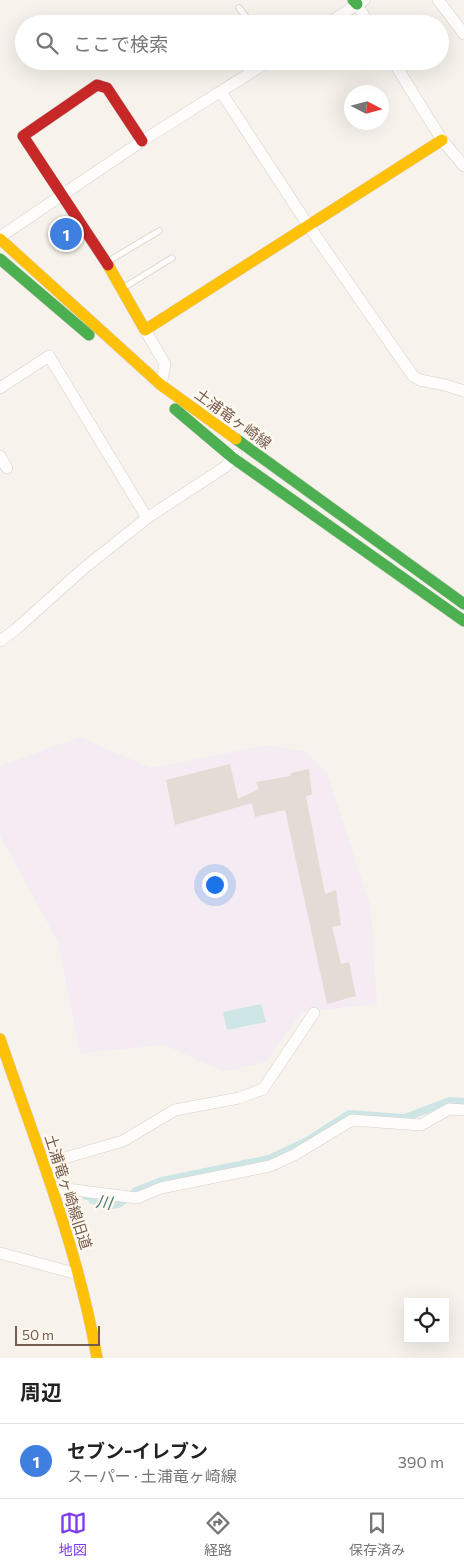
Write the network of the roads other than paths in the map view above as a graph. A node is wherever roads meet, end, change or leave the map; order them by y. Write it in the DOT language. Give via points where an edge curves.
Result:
graph roads {
  1 [pos="438,0"];
  2 [pos="358,1"];
  3 [pos="239,8"];
  4 [pos="245,15"];
  5 [pos="339,15"];
  6 [pos="365,15"];
  7 [pos="464,34"];
  8 [pos="255,70"];
  9 [pos="399,70"];
  10 [pos="221,92"];
  11 [pos="142,140"];
  12 [pos="442,140"];
  13 [pos="464,166"];
  14 [pos="62,195"];
  15 [pos="308,225"];
  16 [pos="159,231"];
  17 [pos="0,238"];
  18 [pos="0,258"];
  19 [pos="172,258"];
  20 [pos="106,262"];
  21 [pos="122,290"];
  22 [pos="145,330"];
  23 [pos="161,384"];
  24 [pos="0,388"];
  25 [pos="464,391"];
  26 [pos="244,446"];
  27 [pos="0,456"];
  28 [pos="233,458"];
  29 [pos="8,468"];
  30 [pos="147,518"];
  31 [pos="464,604"];
  32 [pos="464,621"];
  33 [pos="0,641"];
  34 [pos="314,1013"];
  35 [pos="0,1039"];
  36 [pos="464,1110"];
  37 [pos="44,1164"];
  38 [pos="51,1187"];
  39 [pos="0,1253"];
  40 [pos="78,1274"];
  41 [pos="97,1358"];
  1 -- 7 [label="street"];
  2 -- 5 [label="street"];
  2 -- 6 [label="street"];
  3 -- 4 [label="lane"];
  8 -- 10 [label="street"];
  9 -- 12 [label="street"];
  10 -- 11 [label="street"];
  10 -- 15 [label="street"];
  11 -- 14 [label="street"];
  11 -- 14 [label="main road" via="107,88 96,85 23,136"];
  12 -- 13 [label="street"];
  12 -- 15 [label="main road"];
  14 -- 17 [label="street"];
  14 -- 20 [label="main road"];
  15 -- 22 [label="main road"];
  15 -- 25 [label="street" via="413,376"];
  16 -- 20 [label="lane"];
  17 -- 23 [label="main road, 土浦竜ヶ崎線"];
  18 -- 28 [label="main road, 土浦竜ヶ崎線"];
  19 -- 21 [label="lane"];
  20 -- 21 [label="main road"];
  21 -- 22 [label="main road"];
  22 -- 23 [label="street" via="165,364"];
  23 -- 26 [label="main road, 土浦竜ヶ崎線"];
  24 -- 30 [label="street" via="49,356"];
  26 -- 28 [label="street"];
  26 -- 31 [label="main road, 土浦竜ヶ崎線"];
  27 -- 29 [label="street"];
  28 -- 30 [label="street"];
  28 -- 32 [label="main road, 土浦竜ヶ崎線"];
  30 -- 33 [label="street"];
  34 -- 37 [label="street" via="263,1090 175,1110 123,1141"];
  35 -- 37 [label="main road, 土浦竜ヶ崎線旧道"];
  36 -- 38 [label="street" via="449,1109 421,1125 352,1120 270,1166 161,1188 137,1198"];
  37 -- 38 [label="main road, 土浦竜ヶ崎線旧道"];
  38 -- 40 [label="main road, 土浦竜ヶ崎線旧道"];
  39 -- 40 [label="street"];
  40 -- 41 [label="main road, 土浦竜ヶ崎線旧道"];
}
